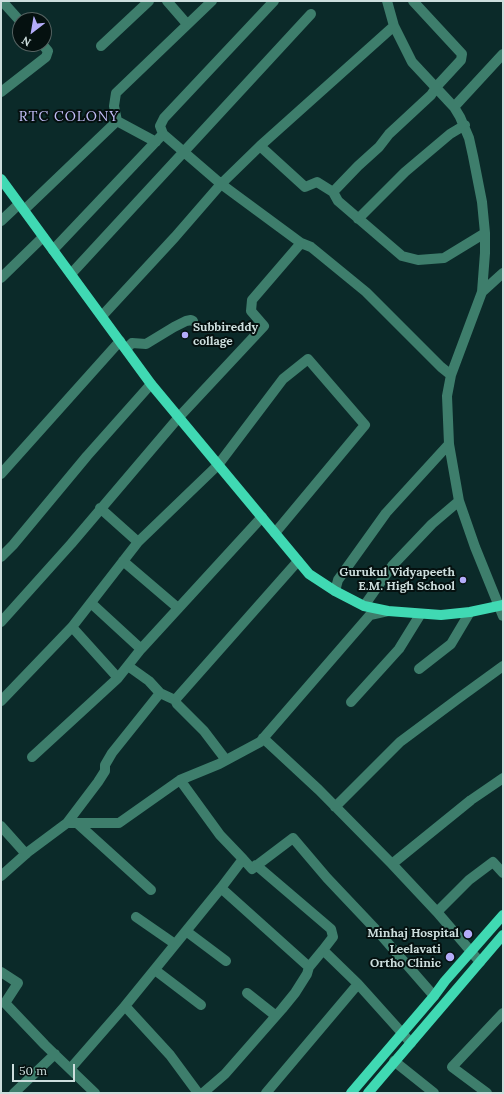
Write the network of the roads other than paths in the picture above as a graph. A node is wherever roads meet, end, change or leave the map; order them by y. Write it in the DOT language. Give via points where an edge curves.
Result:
graph roads {
  1 [pos="2,1"];
  2 [pos="149,1"];
  3 [pos="167,1"];
  4 [pos="212,1"];
  5 [pos="274,1"];
  6 [pos="387,1"];
  7 [pos="413,1"];
  8 [pos="12,12"];
  9 [pos="311,14"];
  10 [pos="187,24"];
  11 [pos="394,26"];
  12 [pos="101,46"];
  13 [pos="48,52"];
  14 [pos="503,54"];
  15 [pos="435,88"];
  16 [pos="1,92"];
  17 [pos="454,107"];
  18 [pos="117,121"];
  19 [pos="465,125"];
  20 [pos="163,134"];
  21 [pos="156,142"];
  22 [pos="260,146"];
  23 [pos="184,152"];
  24 [pos="1,179"];
  25 [pos="221,184"];
  26 [pos="333,192"];
  27 [pos="21,207"];
  28 [pos="358,219"];
  29 [pos="1,221"];
  30 [pos="485,233"];
  31 [pos="43,236"];
  32 [pos="302,243"];
  33 [pos="53,250"];
  34 [pos="503,273"];
  35 [pos="71,274"];
  36 [pos="1,278"];
  37 [pos="482,292"];
  38 [pos="102,316"];
  39 [pos="193,321"];
  40 [pos="123,345"];
  41 [pos="451,375"];
  42 [pos="151,384"];
  43 [pos="179,417"];
  44 [pos="449,444"];
  45 [pos="218,465"];
  46 [pos="1,474"];
  47 [pos="460,501"];
  48 [pos="100,508"];
  49 [pos="262,517"];
  50 [pos="275,533"];
  51 [pos="138,542"];
  52 [pos="1,557"];
  53 [pos="123,561"];
  54 [pos="298,561"];
  55 [pos="335,591"];
  56 [pos="91,603"];
  57 [pos="364,606"];
  58 [pos="501,606"];
  59 [pos="178,608"];
  60 [pos="388,611"];
  61 [pos="470,612"];
  62 [pos="420,615"];
  63 [pos="503,616"];
  64 [pos="1,622"];
  65 [pos="72,626"];
  66 [pos="141,649"];
  67 [pos="128,666"];
  68 [pos="503,666"];
  69 [pos="419,669"];
  70 [pos="118,678"];
  71 [pos="160,693"];
  72 [pos="175,700"];
  73 [pos="1,701"];
  74 [pos="351,702"];
  75 [pos="263,738"];
  76 [pos="32,757"];
  77 [pos="226,760"];
  78 [pos="503,778"];
  79 [pos="180,780"];
  80 [pos="335,807"];
  81 [pos="72,823"];
  82 [pos="1,826"];
  83 [pos="26,854"];
  84 [pos="243,859"];
  85 [pos="392,864"];
  86 [pos="256,865"];
  87 [pos="503,873"];
  88 [pos="1,876"];
  89 [pos="221,888"];
  90 [pos="151,890"];
  91 [pos="437,912"];
  92 [pos="503,915"];
  93 [pos="136,916"];
  94 [pos="186,931"];
  95 [pos="503,935"];
  96 [pos="175,944"];
  97 [pos="324,950"];
  98 [pos="470,951"];
  99 [pos="226,961"];
  100 [pos="480,962"];
  101 [pos="309,967"];
  102 [pos="154,970"];
  103 [pos="1,972"];
  104 [pos="358,984"];
  105 [pos="248,993"];
  106 [pos="434,996"];
  107 [pos="201,1005"];
  108 [pos="125,1006"];
  109 [pos="503,1013"];
  110 [pos="276,1016"];
  111 [pos="402,1032"];
  112 [pos="411,1042"];
  113 [pos="55,1054"];
  114 [pos="394,1061"];
  115 [pos="70,1069"];
  116 [pos="427,1091"];
  117 [pos="14,1093"];
  118 [pos="95,1093"];
  119 [pos="198,1093"];
  120 [pos="203,1093"];
  121 [pos="266,1093"];
  122 [pos="351,1093"];
  123 [pos="368,1093"];
  124 [pos="487,1093"];
  1 -- 8 [label="street"];
  2 -- 12 [label="street"];
  3 -- 10 [label="street"];
  4 -- 10 [label="street"];
  5 -- 20 [label="street" via="164,118 160,126"];
  6 -- 11 [label="street"];
  7 -- 15 [label="street" via="462,54 461,60"];
  9 -- 23 [label="street"];
  10 -- 18 [label="street" via="116,93 114,106"];
  11 -- 15 [label="street" via="412,62"];
  11 -- 22 [label="street"];
  13 -- 16 [label="street" via="46,57"];
  14 -- 17 [label="street"];
  15 -- 17 [label="street"];
  15 -- 26 [label="street"];
  17 -- 19 [label="street"];
  18 -- 21 [label="street"];
  18 -- 27 [label="street"];
  19 -- 28 [label="street" via="450,134 405,172"];
  19 -- 30 [label="street" via="482,202"];
  20 -- 21 [label="street"];
  20 -- 23 [label="street"];
  21 -- 33 [label="street"];
  22 -- 25 [label="street"];
  22 -- 26 [label="street" via="306,187 317,182"];
  23 -- 25 [label="street"];
  23 -- 35 [label="street"];
  24 -- 27 [label="main road"];
  25 -- 32 [label="street"];
  25 -- 38 [label="street" via="176,237"];
  26 -- 28 [label="street" via="338,201"];
  27 -- 29 [label="street"];
  27 -- 31 [label="main road"];
  28 -- 30 [label="street" via="402,256 418,260 444,258"];
  30 -- 37 [label="street"];
  31 -- 33 [label="main road"];
  31 -- 36 [label="street"];
  32 -- 41 [label="street" via="311,247 366,292"];
  32 -- 43 [label="street" via="252,300 251,310 264,326"];
  33 -- 35 [label="main road"];
  34 -- 37 [label="street"];
  35 -- 38 [label="main road"];
  37 -- 41 [label="street"];
  38 -- 40 [label="main road"];
  39 -- 40 [label="street" via="174,326 146,344"];
  40 -- 42 [label="main road"];
  40 -- 46 [label="street"];
  41 -- 44 [label="street" via="447,396"];
  42 -- 43 [label="main road"];
  42 -- 52 [label="street"];
  43 -- 45 [label="main road"];
  43 -- 48 [label="street"];
  44 -- 47 [label="street"];
  44 -- 55 [label="street" via="386,513 338,580"];
  45 -- 49 [label="main road"];
  45 -- 50 [label="street" via="282,379 308,359 365,425"];
  45 -- 51 [label="street"];
  47 -- 57 [label="street" via="432,524 392,566"];
  47 -- 58 [label="street" via="475,547"];
  48 -- 51 [label="street"];
  48 -- 64 [label="street"];
  49 -- 50 [label="main road"];
  49 -- 59 [label="street"];
  50 -- 54 [label="main road"];
  51 -- 53 [label="street"];
  53 -- 56 [label="street"];
  53 -- 59 [label="street"];
  54 -- 55 [label="main road" via="309,574"];
  54 -- 72 [label="street"];
  55 -- 57 [label="main road"];
  56 -- 65 [label="street"];
  56 -- 66 [label="street"];
  57 -- 60 [label="main road"];
  58 -- 61 [label="main road"];
  58 -- 63 [label="street"];
  59 -- 66 [label="street"];
  60 -- 62 [label="main road"];
  60 -- 75 [label="street" via="370,615"];
  61 -- 62 [label="main road"];
  61 -- 69 [label="street" via="451,644"];
  62 -- 74 [label="street" via="400,649"];
  65 -- 70 [label="street"];
  65 -- 73 [label="street"];
  66 -- 67 [label="street"];
  67 -- 70 [label="street"];
  67 -- 71 [label="street" via="149,681"];
  68 -- 80 [label="street" via="400,742"];
  70 -- 76 [label="street"];
  71 -- 72 [label="street"];
  71 -- 81 [label="street" via="112,753 105,765 105,771"];
  72 -- 77 [label="street" via="204,731"];
  75 -- 77 [label="street"];
  75 -- 80 [label="street"];
  77 -- 79 [label="street"];
  78 -- 85 [label="street" via="471,800"];
  79 -- 81 [label="street" via="119,822"];
  79 -- 84 [label="street" via="220,836"];
  80 -- 85 [label="street"];
  81 -- 83 [label="street"];
  81 -- 90 [label="street"];
  82 -- 83 [label="street"];
  83 -- 88 [label="street"];
  84 -- 86 [label="street" via="252,869"];
  84 -- 89 [label="street"];
  85 -- 91 [label="street"];
  86 -- 97 [label="street" via="331,929 333,937"];
  86 -- 106 [label="street" via="293,838"];
  87 -- 91 [label="street" via="493,862 469,880"];
  89 -- 94 [label="street"];
  89 -- 101 [label="street"];
  91 -- 98 [label="street"];
  92 -- 98 [label="main road"];
  93 -- 96 [label="street"];
  94 -- 96 [label="street"];
  94 -- 99 [label="street"];
  95 -- 100 [label="main road"];
  96 -- 102 [label="street"];
  97 -- 101 [label="street"];
  97 -- 104 [label="street"];
  98 -- 100 [label="street"];
  98 -- 106 [label="main road"];
  100 -- 112 [label="main road"];
  101 -- 110 [label="street" via="295,993"];
  102 -- 107 [label="street"];
  102 -- 108 [label="street"];
  103 -- 113 [label="street" via="18,982 5,1003"];
  104 -- 111 [label="street"];
  104 -- 121 [label="street"];
  105 -- 110 [label="street"];
  106 -- 111 [label="main road"];
  108 -- 115 [label="street"];
  108 -- 119 [label="street" via="170,1055"];
  109 -- 124 [label="street" via="452,1067"];
  110 -- 120 [label="street" via="225,1074"];
  111 -- 112 [label="street"];
  111 -- 122 [label="main road"];
  112 -- 114 [label="main road"];
  113 -- 115 [label="street"];
  113 -- 117 [label="street"];
  114 -- 116 [label="street"];
  114 -- 123 [label="main road"];
  115 -- 118 [label="street"];
}
